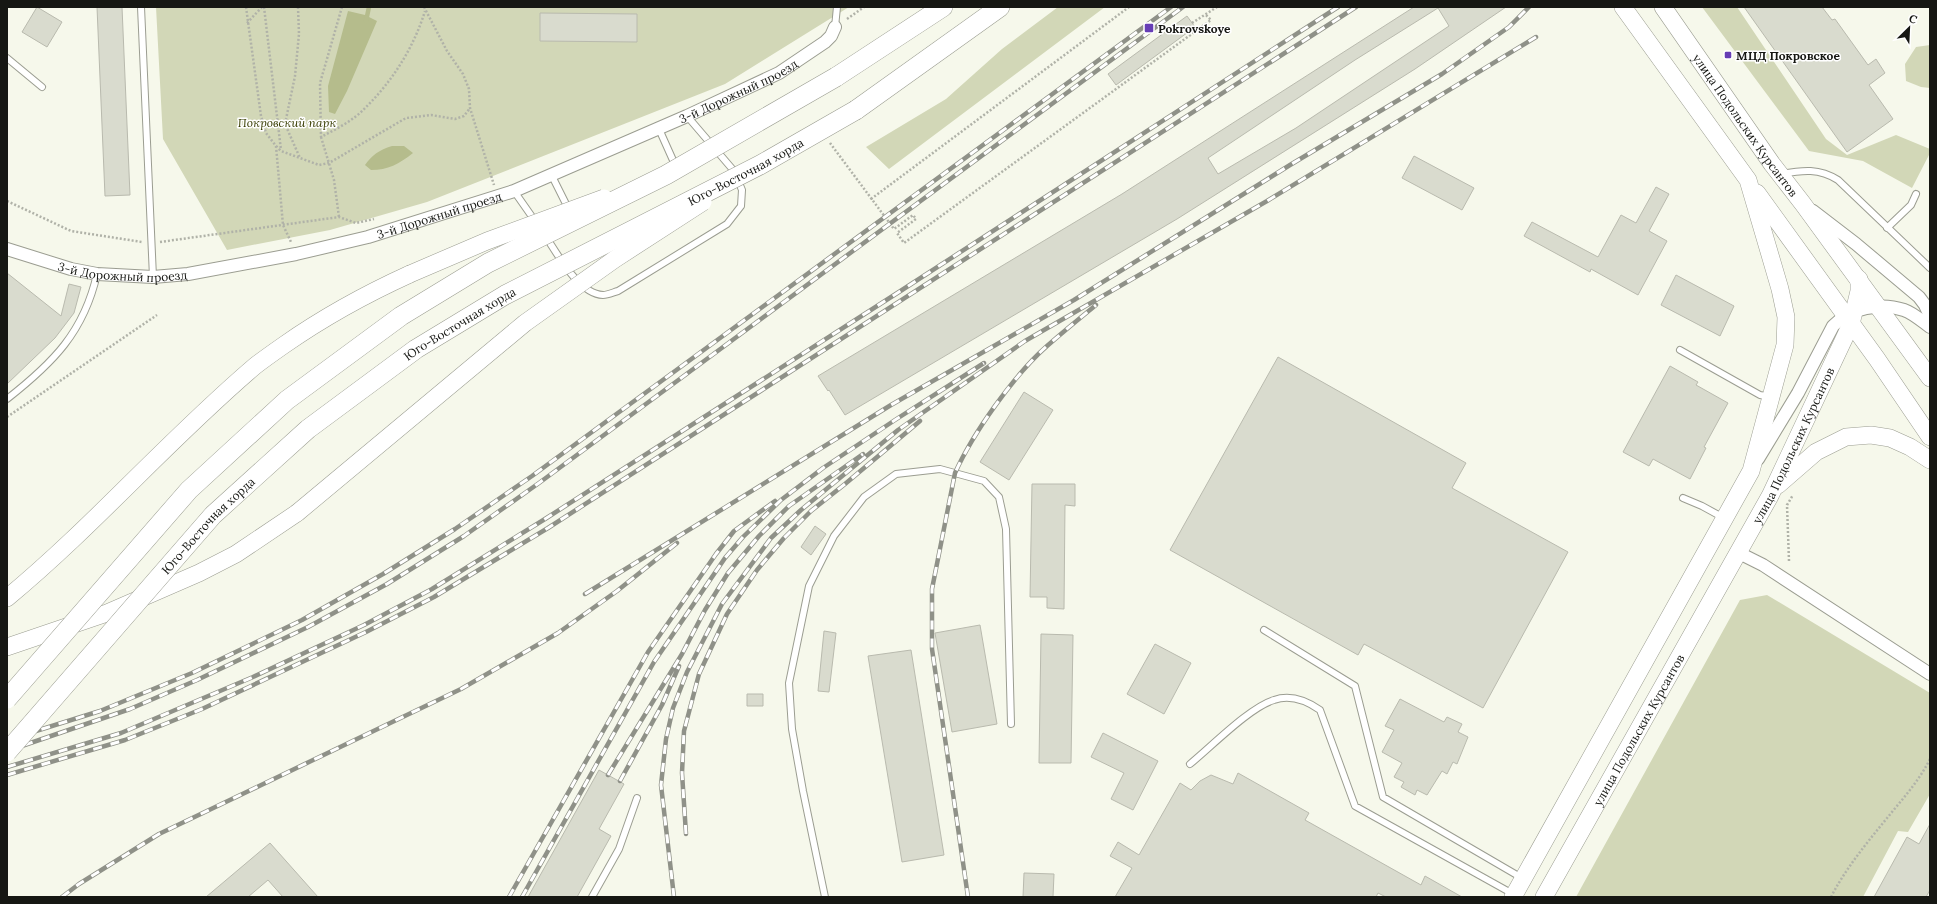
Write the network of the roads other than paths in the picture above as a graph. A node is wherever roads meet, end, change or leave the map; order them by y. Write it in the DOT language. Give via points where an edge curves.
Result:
graph roads {
  1 [pos="141,7"];
  2 [pos="837,7"];
  3 [pos="943,7"];
  4 [pos="1000,7"];
  5 [pos="1663,7"];
  6 [pos="1628,14"];
  7 [pos="835,27"];
  8 [pos="7,58"];
  9 [pos="42,87"];
  10 [pos="687,116"];
  11 [pos="659,128"];
  12 [pos="760,165"];
  13 [pos="551,174"];
  14 [pos="1779,174"];
  15 [pos="666,175"];
  16 [pos="1750,183"];
  17 [pos="514,191"];
  18 [pos="1916,194"];
  19 [pos="1803,204"];
  20 [pos="1887,228"];
  21 [pos="7,249"];
  22 [pos="1930,268"];
  23 [pos="97,274"];
  24 [pos="153,277"];
  25 [pos="1859,279"];
  26 [pos="1879,307"];
  27 [pos="1930,316"];
  28 [pos="1850,317"];
  29 [pos="1930,327"];
  30 [pos="1680,350"];
  31 [pos="1930,378"];
  32 [pos="1771,397"];
  33 [pos="7,399"];
  34 [pos="1930,438"];
  35 [pos="1930,460"];
  36 [pos="1751,471"];
  37 [pos="1775,487"];
  38 [pos="1683,498"];
  39 [pos="1726,519"];
  40 [pos="1739,553"];
  41 [pos="7,598"];
  42 [pos="1264,630"];
  43 [pos="7,647"];
  44 [pos="1930,674"];
  45 [pos="7,699"];
  46 [pos="1011,724"];
  47 [pos="7,752"];
  48 [pos="1190,764"];
  49 [pos="637,798"];
  50 [pos="1523,879"];
  51 [pos="1514,896"];
  52 [pos="592,897"];
  53 [pos="825,897"];
  54 [pos="1544,897"];
  1 -- 24 [label="lane"];
  2 -- 7 [label="lane"];
  3 -- 15 [label="main road, bridge" via="836,77"];
  4 -- 12 [label="main road, Юго-Восточная хорда, bridge" via="856,110"];
  5 -- 14 [label="main road, улица Подольских Курсантов"];
  6 -- 16 [label="main road"];
  7 -- 10 [label="street, 3-й Дорожный проезд" via="825,42 779,73"];
  8 -- 9 [label="lane"];
  10 -- 11 [label="street, 3-й Дорожный проезд"];
  10 -- 17 [label="lane" via="734,171 742,190 741,206 727,224 618,292 603,295 588,291 575,278"];
  11 -- 13 [label="street, 3-й Дорожный проезд"];
  11 -- 13 [label="lane" via="679,174 576,223"];
  12 -- 43 [label="main road, bridge" via="615,259 525,323 297,513 236,554 107,613"];
  12 -- 47 [label="main road, Юго-Восточная хорда, bridge" via="505,295 416,349 308,429 213,515"];
  13 -- 17 [label="street, 3-й Дорожный проезд"];
  14 -- 19 [label="main road, улица Подольских Курсантов"];
  14 -- 20 [label="lane" via="1809,170 1829,174"];
  15 -- 41 [label="main road, bridge" via="466,250 372,291 312,326 256,366 173,441 40,571"];
  15 -- 45 [label="main road, bridge" via="488,263 401,316 287,400 189,490"];
  16 -- 28 [label="main road"];
  16 -- 32 [label="main road" via="1786,317 1785,345"];
  17 -- 24 [label="street, 3-й Дорожный проезд" via="368,237 296,254 188,274"];
  18 -- 20 [label="lane" via="1911,205"];
  19 -- 25 [label="main road, улица Подольских Курсантов"];
  19 -- 27 [label="street" via="1919,297"];
  20 -- 22 [label="lane"];
  21 -- 23 [label="street, 3-й Дорожный проезд" via="71,269"];
  23 -- 24 [label="street, 3-й Дорожный проезд"];
  23 -- 33 [label="lane" via="84,315 70,339 32,379"];
  25 -- 26 [label="main road"];
  25 -- 28 [label="main road, улица Подольских Курсантов" via="1859,291"];
  26 -- 28 [label="street"];
  26 -- 29 [label="street" via="1903,310"];
  26 -- 31 [label="main road"];
  28 -- 34 [label="main road"];
  28 -- 36 [label="street" via="1833,326 1798,393"];
  28 -- 37 [label="main road, улица Подольских Курсантов"];
  30 -- 32 [label="lane" via="1760,395"];
  32 -- 36 [label="main road"];
  35 -- 37 [label="main road" via="1890,438 1871,435 1846,438 1816,452"];
  36 -- 39 [label="main road"];
  37 -- 40 [label="main road, улица Подольских Курсантов"];
  38 -- 39 [label="lane"];
  39 -- 50 [label="main road"];
  40 -- 44 [label="street" via="1762,565"];
  40 -- 54 [label="main road, улица Подольских Курсантов"];
  42 -- 50 [label="lane" via="1355,686 1383,797"];
  46 -- 53 [label="lane" via="1006,529 999,497 984,481 940,469 896,474 864,497 834,536 809,586 789,683 803,791"];
  48 -- 51 [label="lane" via="1256,708 1275,699 1292,698 1307,701 1320,710 1355,806"];
  49 -- 52 [label="lane" via="619,848"];
  50 -- 51 [label="main road"];
}
